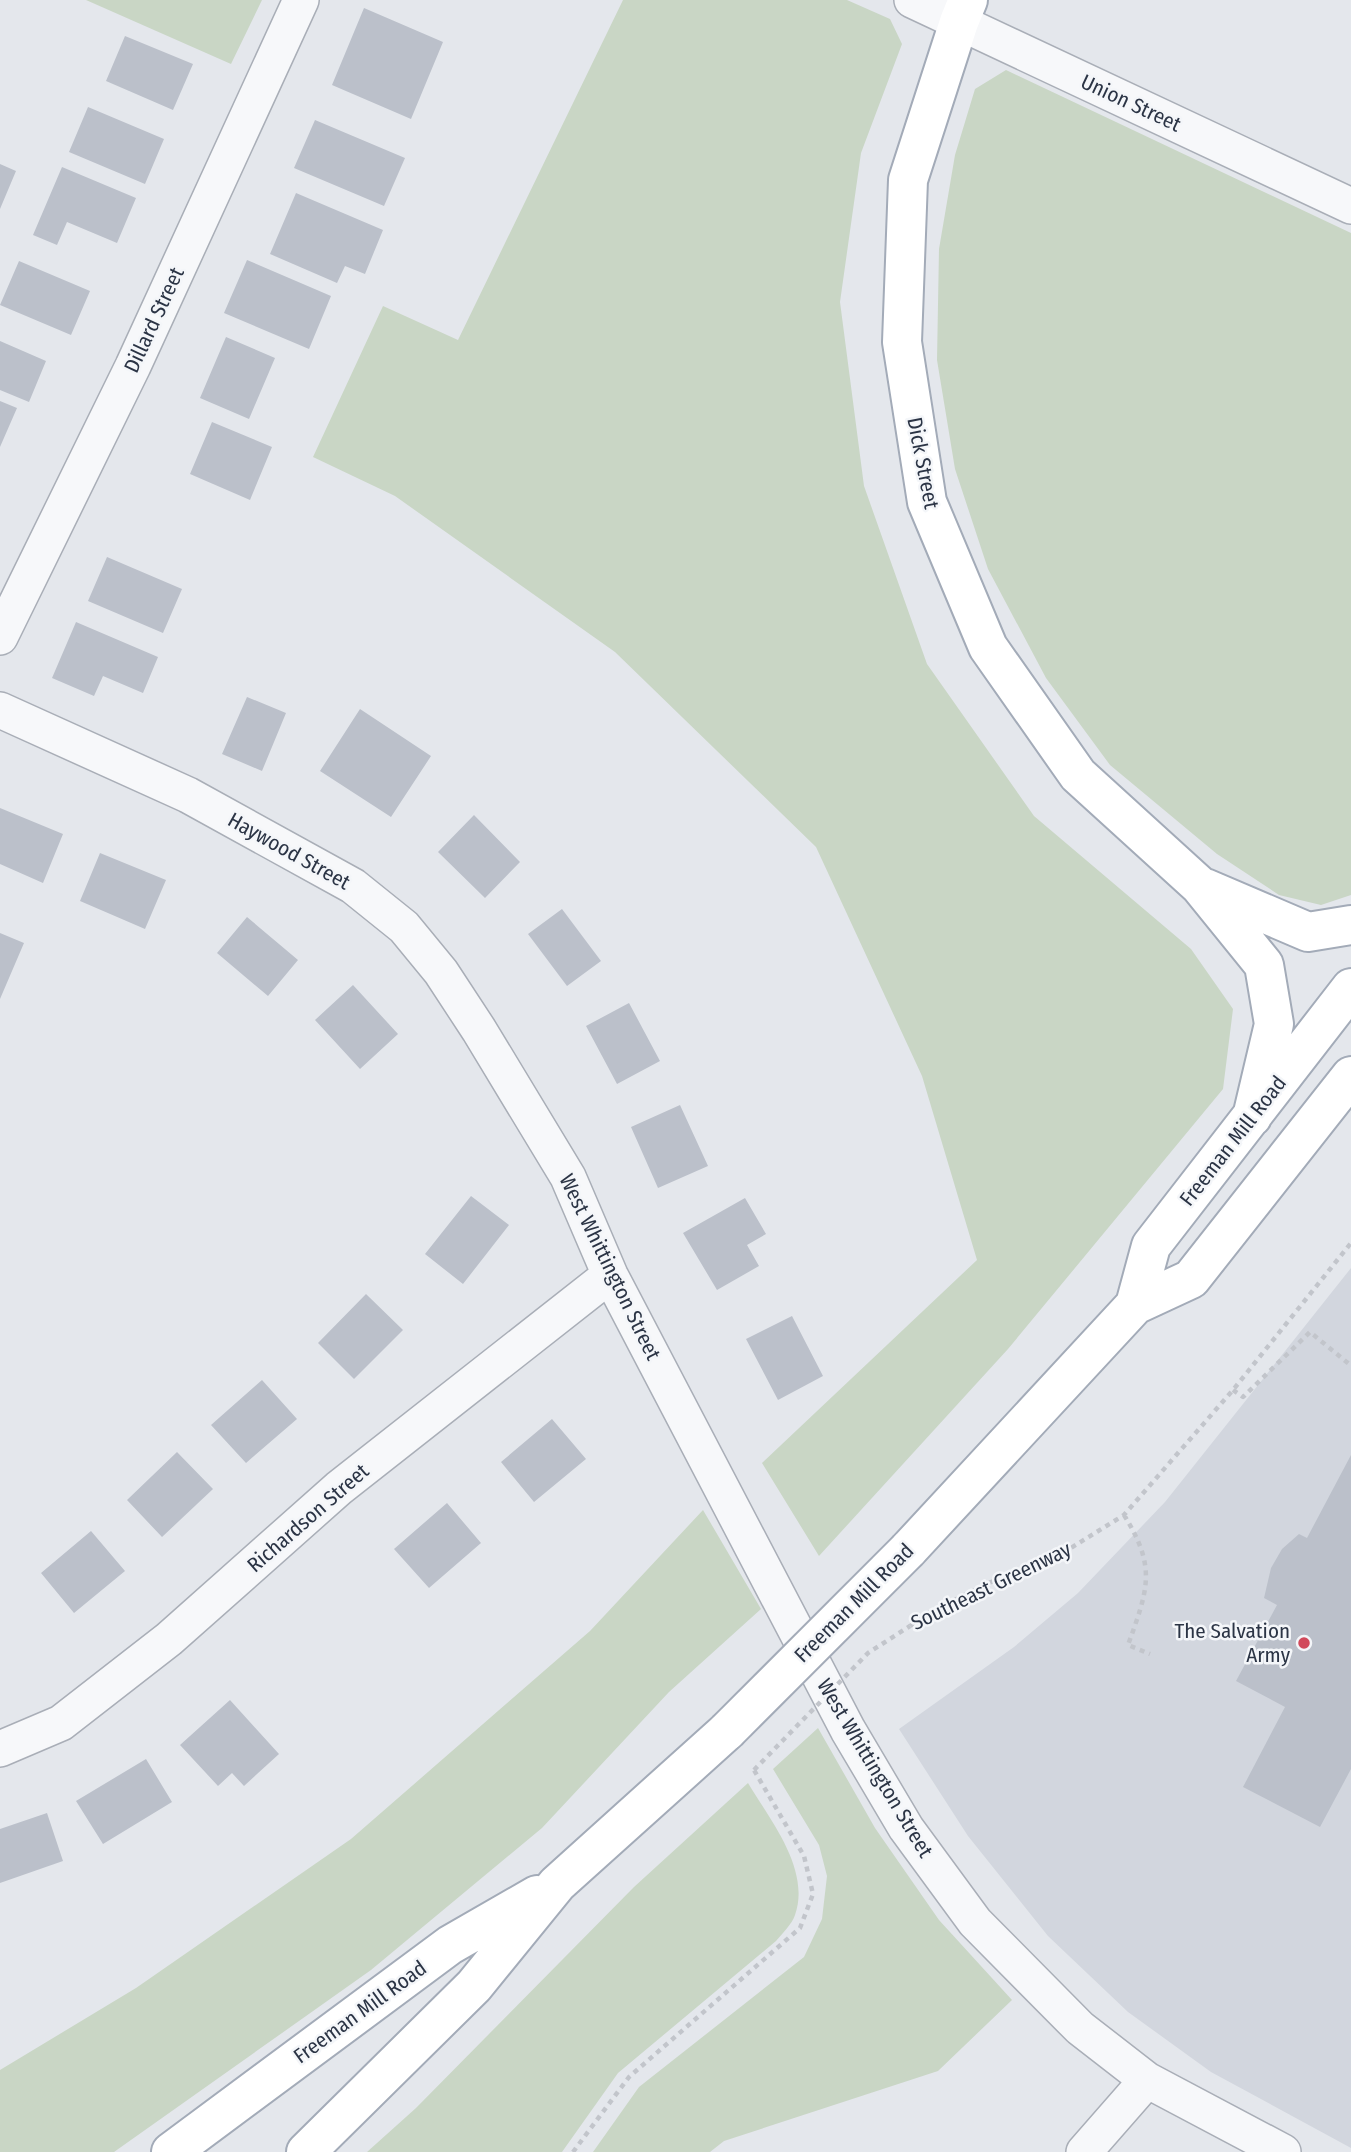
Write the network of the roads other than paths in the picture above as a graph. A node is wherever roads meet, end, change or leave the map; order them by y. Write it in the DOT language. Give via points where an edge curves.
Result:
graph roads {
  1 [pos="301,0"];
  2 [pos="912,0"];
  3 [pos="963,11"];
  4 [pos="1351,206"];
  5 [pos="0,637"];
  6 [pos="0,710"];
  7 [pos="1200,886"];
  8 [pos="1351,925"];
  9 [pos="1351,988"];
  10 [pos="1351,1076"];
  11 [pos="508,1078"];
  12 [pos="1252,1117"];
  13 [pos="610,1275"];
  14 [pos="1135,1305"];
  15 [pos="0,1749"];
  16 [pos="556,1884"];
  17 [pos="1147,2080"];
  18 [pos="171,2152"];
  19 [pos="306,2152"];
  20 [pos="1084,2152"];
  21 [pos="1283,2152"];
  1 -- 5 [label="street, Dillard Street" via="133,366"];
  2 -- 3 [label="street, Union Street"];
  3 -- 4 [label="street, Union Street"];
  3 -- 7 [label="main road, Dick Street" via="908,180 902,342 927,502 988,647 1078,775"];
  6 -- 11 [label="street, Haywood Street" via="188,795 354,886 404,927 441,972"];
  7 -- 8 [label="main road" via="1308,932"];
  7 -- 12 [label="main road" via="1264,965 1275,1024"];
  9 -- 12 [label="main road, Freeman Mill Road"];
  10 -- 14 [label="main road, Freeman Mill Road" via="1191,1279"];
  11 -- 13 [label="street, West Whittington Street" via="568,1177"];
  12 -- 14 [label="main road, Freeman Mill Road" via="1151,1246"];
  13 -- 15 [label="street, Richardson Street" via="339,1488 158,1648 61,1723"];
  13 -- 17 [label="street, West Whittington Street" via="848,1730 906,1828 975,1922 1080,2028"];
  14 -- 16 [label="main road, Freeman Mill Road, bridge" via="908,1550 727,1731"];
  16 -- 18 [label="main road, Freeman Mill Road" via="450,1945"];
  16 -- 19 [label="main road, Freeman Mill Road" via="474,1986"];
  17 -- 20 [label="street"];
  17 -- 21 [label="street, West Whittington Street"];
}
